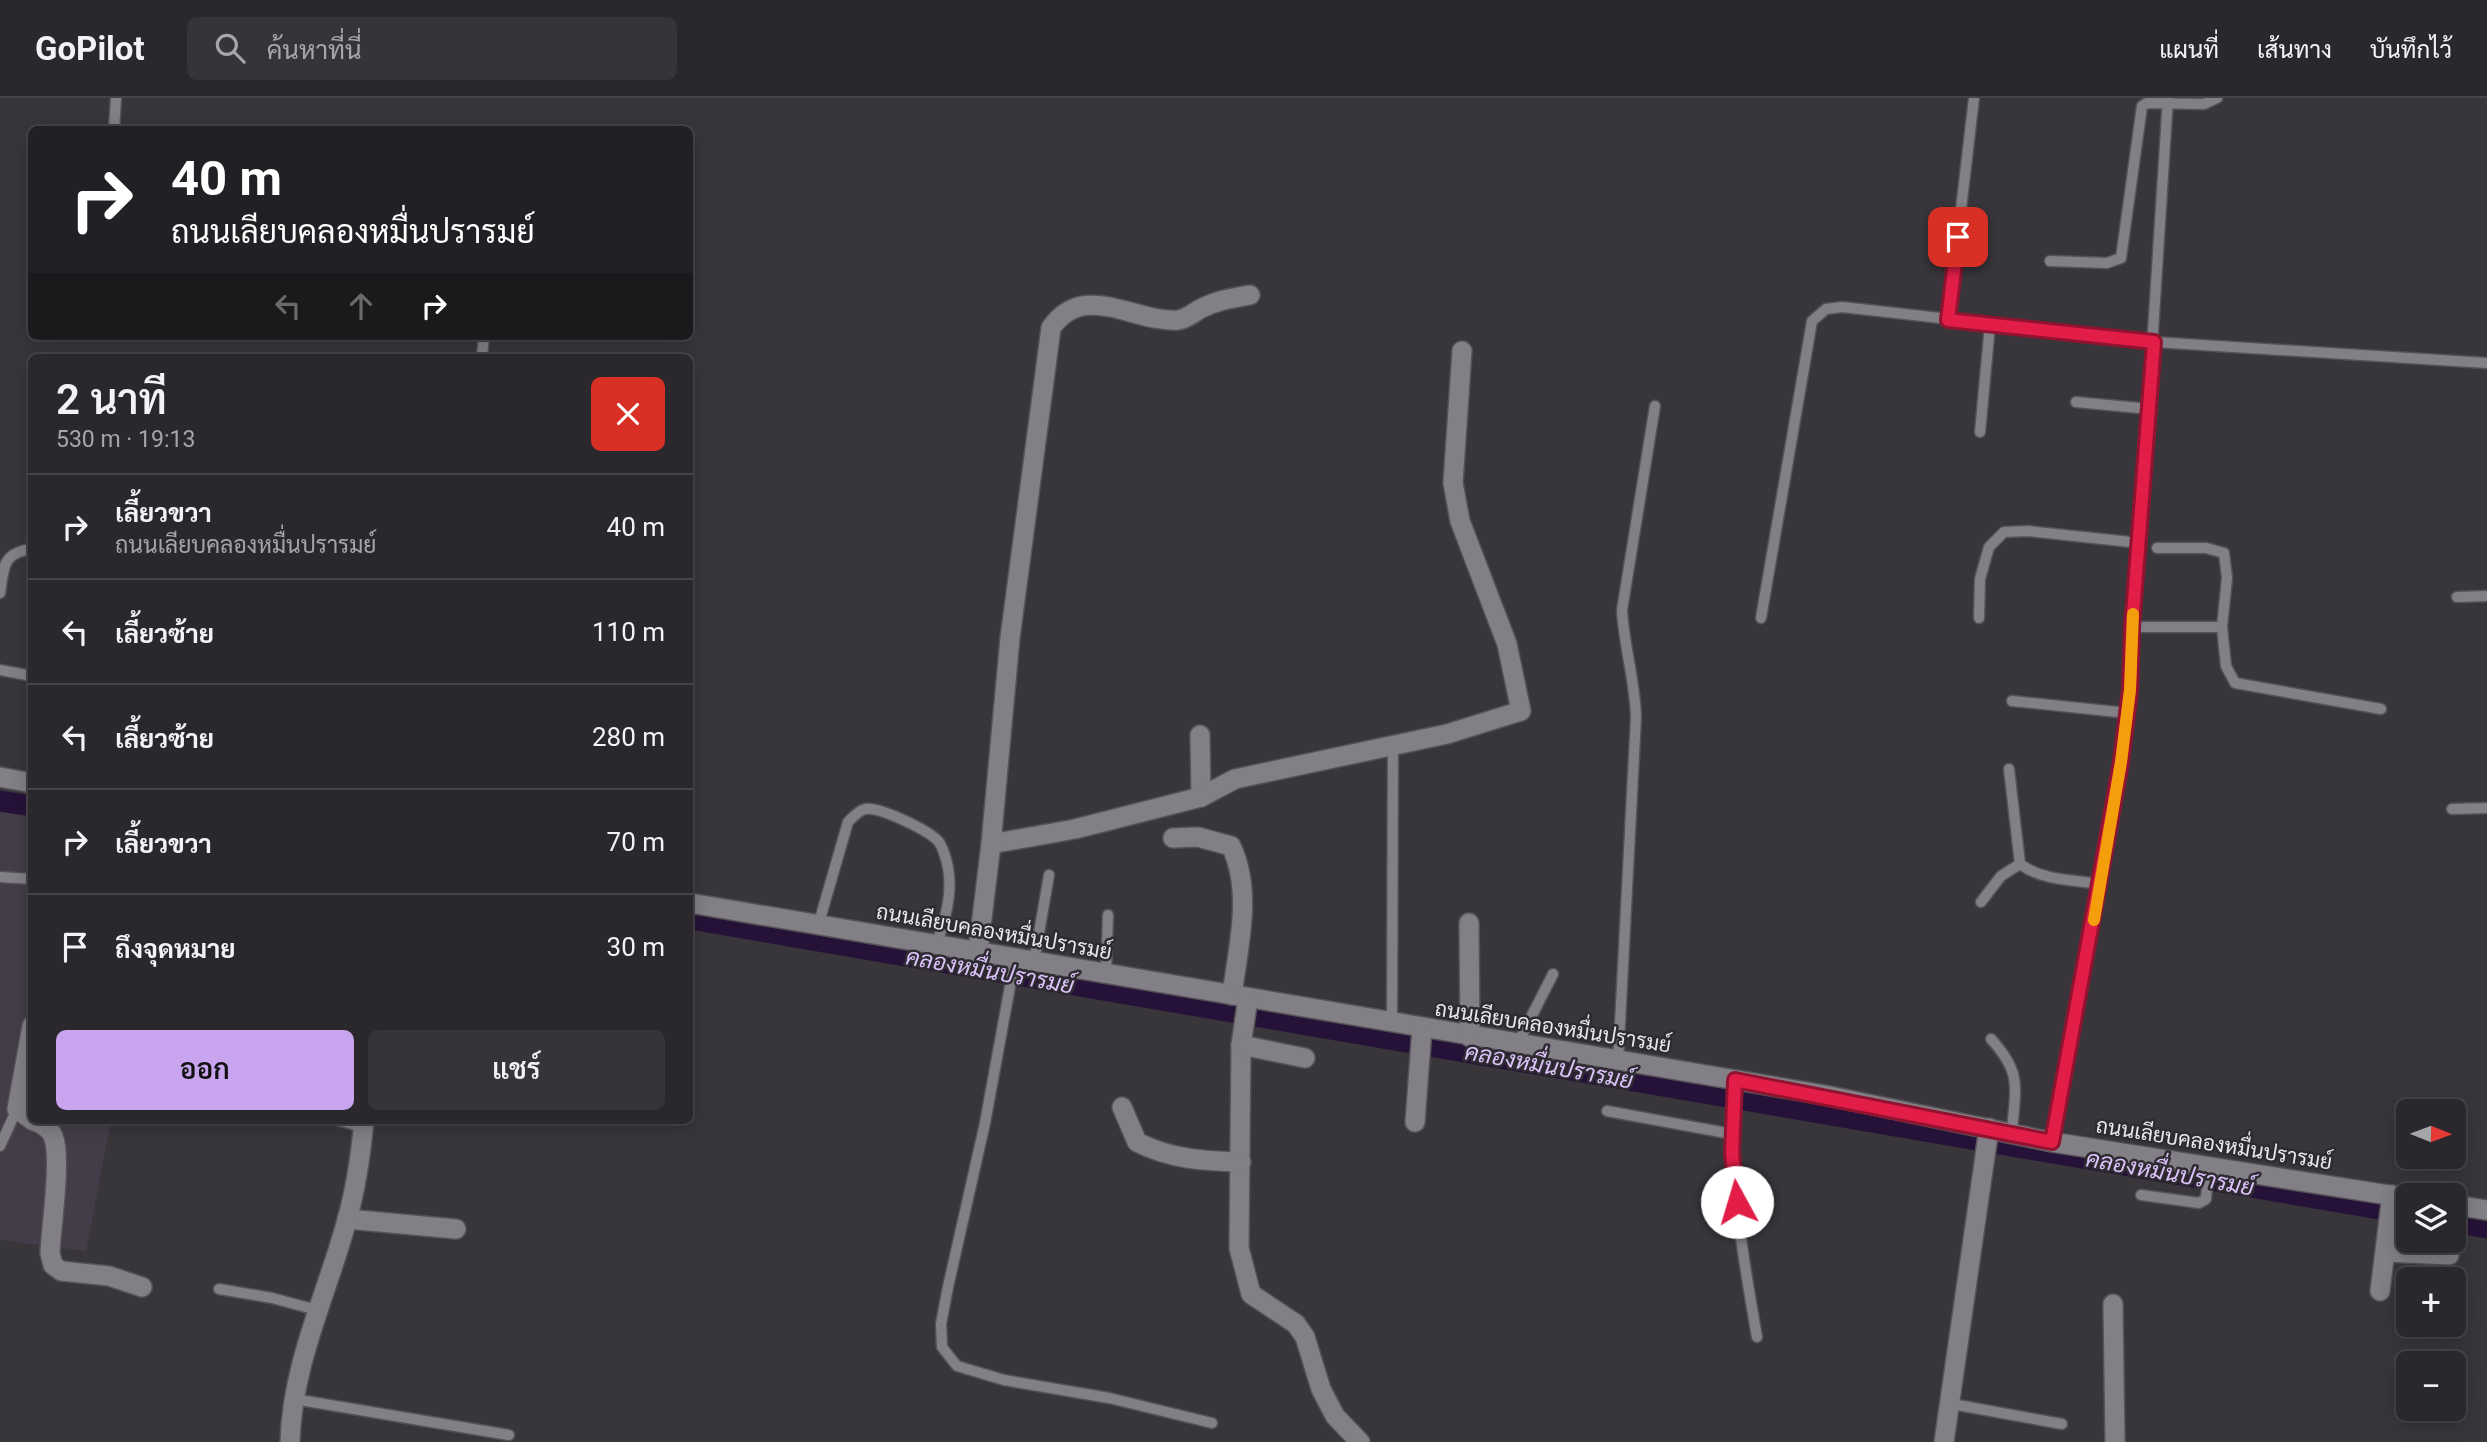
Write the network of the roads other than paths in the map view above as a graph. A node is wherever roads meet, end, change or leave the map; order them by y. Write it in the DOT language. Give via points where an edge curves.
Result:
graph roads {
  1 [pos="116,98"];
  2 [pos="1974,98"];
  3 [pos="2217,98"];
  4 [pos="2168,100"];
  5 [pos="114,126"];
  6 [pos="2050,261"];
  7 [pos="1250,295"];
  8 [pos="1948,320"];
  9 [pos="1990,325"];
  10 [pos="2154,342"];
  11 [pos="1462,351"];
  12 [pos="2487,363"];
  13 [pos="2076,402"];
  14 [pos="1655,407"];
  15 [pos="2150,409"];
  16 [pos="1980,432"];
  17 [pos="2140,543"];
  18 [pos="2157,548"];
  19 [pos="28,550"];
  20 [pos="0,593"];
  21 [pos="2487,596"];
  22 [pos="2457,597"];
  23 [pos="1761,618"];
  24 [pos="1979,618"];
  25 [pos="2132,627"];
  26 [pos="2222,627"];
  27 [pos="0,670"];
  28 [pos="28,675"];
  29 [pos="2012,701"];
  30 [pos="2381,709"];
  31 [pos="2127,713"];
  32 [pos="1200,735"];
  33 [pos="1393,745"];
  34 [pos="2009,769"];
  35 [pos="0,777"];
  36 [pos="28,782"];
  37 [pos="1201,797"];
  38 [pos="2487,808"];
  39 [pos="2452,809"];
  40 [pos="1173,838"];
  41 [pos="991,844"];
  42 [pos="2020,864"];
  43 [pos="1049,875"];
  44 [pos="0,877"];
  45 [pos="28,878"];
  46 [pos="2101,884"];
  47 [pos="1980,902"];
  48 [pos="693,905"];
  49 [pos="1108,915"];
  50 [pos="1469,923"];
  51 [pos="818,926"];
  52 [pos="937,943"];
  53 [pos="978,951"];
  54 [pos="1018,971"];
  55 [pos="1106,974"];
  56 [pos="1553,974"];
  57 [pos="1242,1001"];
  58 [pos="1392,1023"];
  59 [pos="1470,1037"];
  60 [pos="1241,1039"];
  61 [pos="1991,1039"];
  62 [pos="1421,1043"];
  63 [pos="1517,1045"];
  64 [pos="1305,1058"];
  65 [pos="1618,1062"];
  66 [pos="1735,1085"];
  67 [pos="28,1098"];
  68 [pos="1122,1107"];
  69 [pos="1607,1111"];
  70 [pos="27,1116"];
  71 [pos="1415,1122"];
  72 [pos="42,1124"];
  73 [pos="364,1124"];
  74 [pos="1989,1128"];
  75 [pos="2012,1132"];
  76 [pos="1732,1134"];
  77 [pos="2052,1142"];
  78 [pos="0,1146"];
  79 [pos="1241,1162"];
  80 [pos="2209,1165"];
  81 [pos="2141,1195"];
  82 [pos="2396,1195"];
  83 [pos="2466,1207"];
  84 [pos="2487,1210"];
  85 [pos="2396,1212"];
  86 [pos="347,1219"];
  87 [pos="456,1229"];
  88 [pos="2386,1252"];
  89 [pos="2449,1255"];
  90 [pos="142,1287"];
  91 [pos="219,1289"];
  92 [pos="2380,1291"];
  93 [pos="2113,1304"];
  94 [pos="317,1310"];
  95 [pos="1758,1337"];
  96 [pos="295,1399"];
  97 [pos="1952,1405"];
  98 [pos="1212,1423"];
  99 [pos="2062,1424"];
  100 [pos="509,1435"];
  101 [pos="290,1442"];
  102 [pos="1360,1442"];
  103 [pos="1944,1442"];
  104 [pos="2115,1442"];
  1 -- 5 [label="lane"];
  2 -- 8 [label="lane"];
  3 -- 4 [label="lane" via="2204,104"];
  4 -- 6 [label="lane" via="2142,106 2121,258 2107,263"];
  4 -- 10 [label="lane"];
  7 -- 41 [label="street" via="1223,299 1182,320 1143,316 1105,304 1080,307 1060,315 1051,328 1010,638"];
  8 -- 9 [label="lane"];
  8 -- 23 [label="lane" via="1842,307 1826,309 1812,321"];
  9 -- 10 [label="lane"];
  9 -- 16 [label="lane"];
  10 -- 12 [label="lane"];
  10 -- 15 [label="lane"];
  11 -- 33 [label="street" via="1453,483 1460,521 1507,644 1521,711"];
  13 -- 15 [label="lane"];
  14 -- 65 [label="lane" via="1622,610 1636,717"];
  15 -- 17 [label="lane"];
  17 -- 24 [label="lane" via="2004,532 1989,547 1980,579"];
  17 -- 25 [label="lane"];
  18 -- 26 [label="lane" via="2224,552 2227,578"];
  19 -- 20 [label="lane" via="13,553 6,562"];
  21 -- 22 [label="lane"];
  25 -- 26 [label="lane"];
  25 -- 31 [label="lane"];
  26 -- 30 [label="lane" via="2226,666 2235,683"];
  27 -- 28 [label="lane"];
  29 -- 31 [label="lane"];
  31 -- 46 [label="lane"];
  32 -- 37 [label="street"];
  33 -- 37 [label="street" via="1236,779"];
  33 -- 58 [label="lane"];
  34 -- 42 [label="lane"];
  35 -- 36 [label="street"];
  37 -- 41 [label="street" via="1075,829"];
  38 -- 39 [label="lane"];
  40 -- 57 [label="street" via="1198,837 1231,846 1240,866"];
  41 -- 53 [label="street"];
  42 -- 46 [label="lane" via="2049,876"];
  42 -- 47 [label="lane" via="2001,876"];
  43 -- 54 [label="lane"];
  44 -- 45 [label="lane"];
  46 -- 77 [label="lane"];
  48 -- 51 [label="street, ถนนเลียบคลองหมื่นปรารมย์"];
  49 -- 55 [label="lane"];
  50 -- 59 [label="street"];
  51 -- 52 [label="street, ถนนเลียบคลองหมื่นปรารมย์"];
  51 -- 52 [label="lane" via="848,822 870,809 920,829 939,842 948,867 949,889"];
  52 -- 53 [label="street, ถนนเลียบคลองหมื่นปรารมย์"];
  53 -- 54 [label="street, ถนนเลียบคลองหมื่นปรารมย์"];
  54 -- 55 [label="street, ถนนเลียบคลองหมื่นปรารมย์"];
  54 -- 98 [label="lane" via="948,1287 942,1347 957,1366 1004,1380 1109,1398"];
  55 -- 57 [label="street, ถนนเลียบคลองหมื่นปรารมย์"];
  56 -- 63 [label="lane"];
  57 -- 58 [label="street, ถนนเลียบคลองหมื่นปรารมย์"];
  57 -- 60 [label="street"];
  58 -- 62 [label="street, ถนนเลียบคลองหมื่นปรารมย์"];
  59 -- 62 [label="street, ถนนเลียบคลองหมื่นปรารมย์"];
  59 -- 63 [label="street, ถนนเลียบคลองหมื่นปรารมย์"];
  60 -- 64 [label="street"];
  60 -- 79 [label="street"];
  61 -- 75 [label="lane" via="2016,1076"];
  62 -- 71 [label="street"];
  63 -- 65 [label="street, ถนนเลียบคลองหมื่นปรารมย์"];
  65 -- 66 [label="street, ถนนเลียบคลองหมื่นปรารมย์"];
  66 -- 74 [label="street, ถนนเลียบคลองหมื่นปรารมย์"];
  66 -- 76 [label="lane"];
  67 -- 70 [label="street"];
  68 -- 79 [label="street" via="1137,1142 1155,1151"];
  69 -- 76 [label="lane"];
  70 -- 78 [label="lane"];
  72 -- 90 [label="street" via="53,1135 57,1155 53,1265 61,1271 109,1276"];
  73 -- 86 [label="street"];
  74 -- 75 [label="street, ถนนเลียบคลองหมื่นปรารมย์"];
  74 -- 97 [label="street"];
  75 -- 77 [label="street, ถนนเลียบคลองหมื่นปรารมย์"];
  76 -- 95 [label="lane" via="1739,1227"];
  77 -- 80 [label="street, ถนนเลียบคลองหมื่นปรารมย์"];
  79 -- 102 [label="street" via="1239,1248 1251,1294 1296,1324 1335,1416"];
  80 -- 81 [label="lane" via="2208,1193 2199,1203"];
  80 -- 82 [label="street, ถนนเลียบคลองหมื่นปรารมย์"];
  83 -- 84 [label="street"];
  85 -- 88 [label="street"];
  86 -- 87 [label="street"];
  86 -- 94 [label="street"];
  88 -- 89 [label="street"];
  88 -- 92 [label="street"];
  91 -- 94 [label="lane"];
  93 -- 104 [label="street"];
  94 -- 96 [label="street"];
  96 -- 100 [label="lane"];
  96 -- 101 [label="street"];
  97 -- 99 [label="lane"];
  97 -- 103 [label="street"];
}
